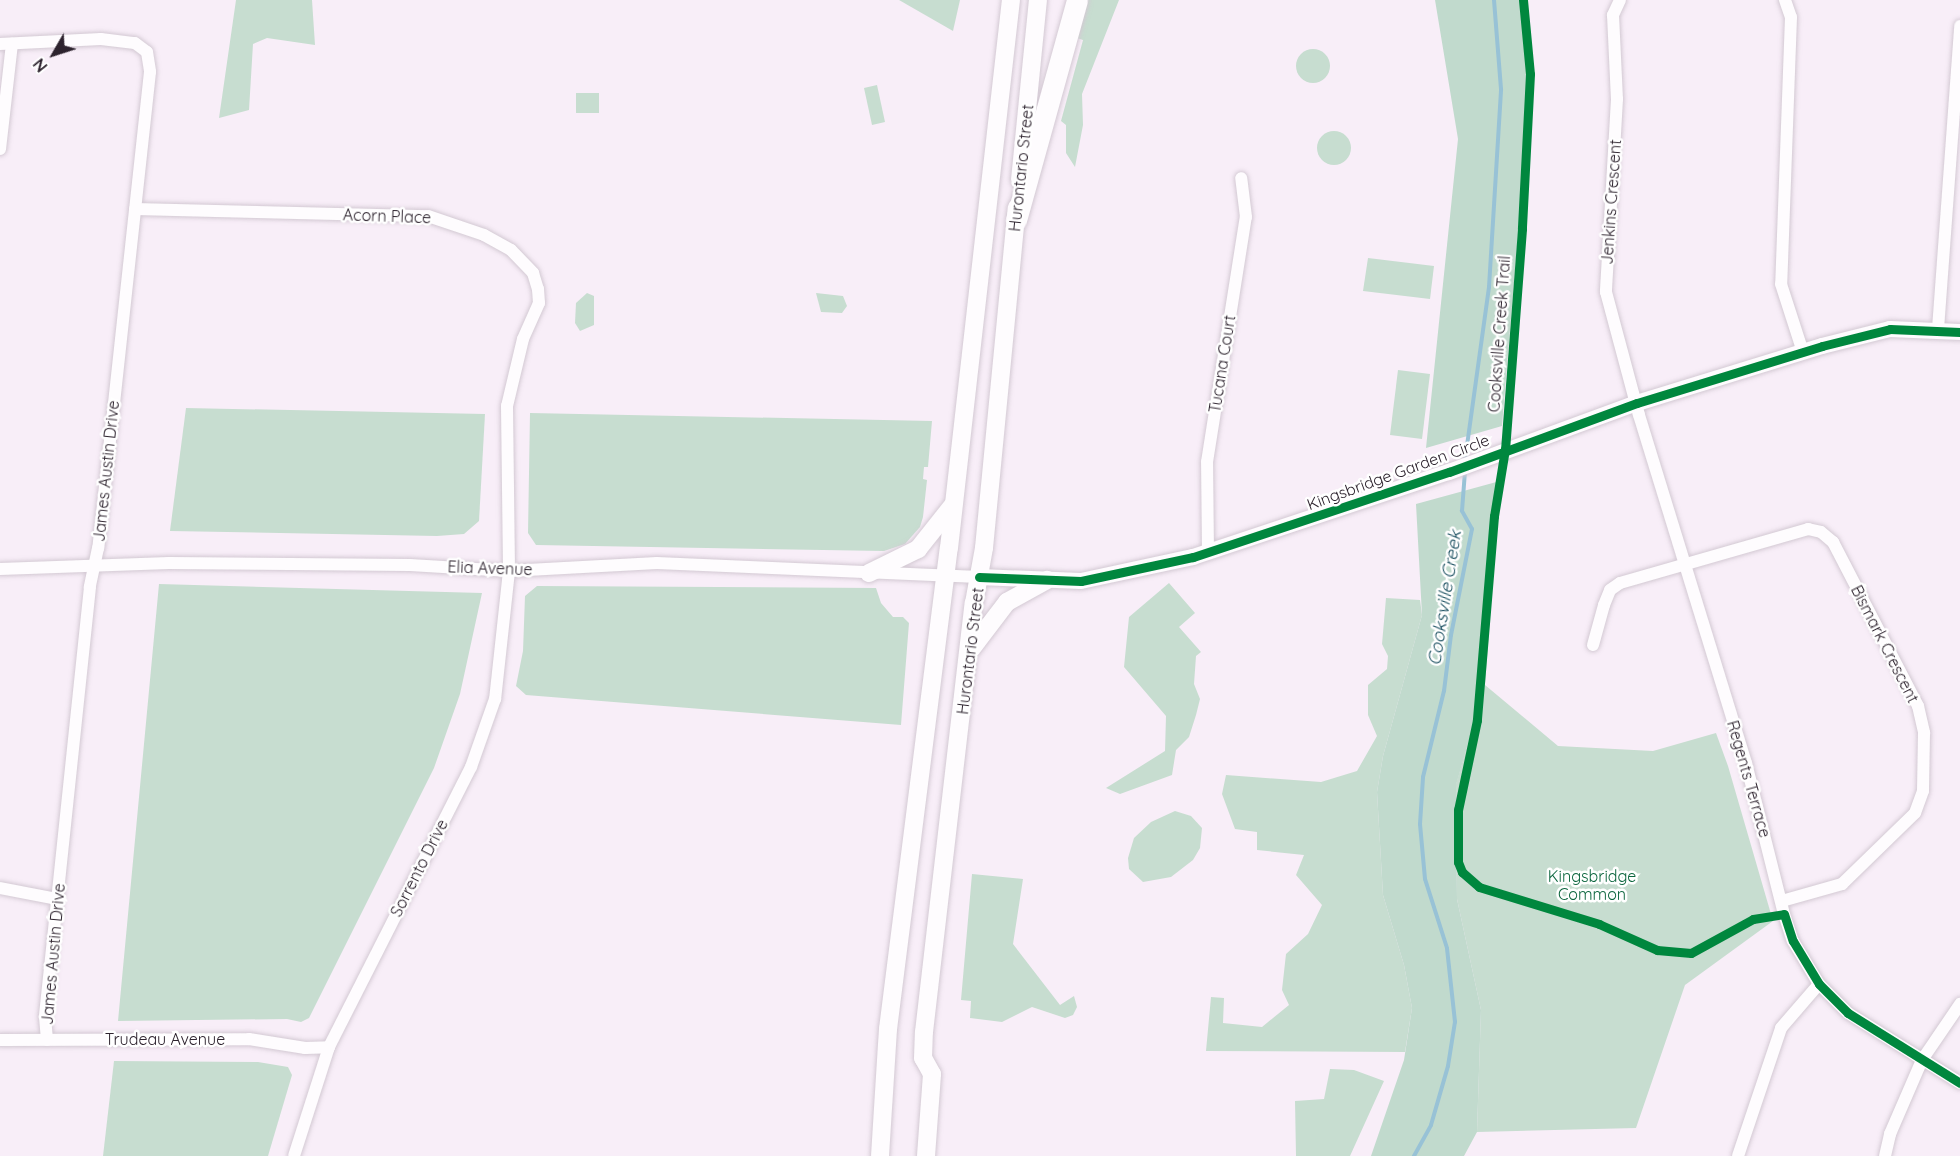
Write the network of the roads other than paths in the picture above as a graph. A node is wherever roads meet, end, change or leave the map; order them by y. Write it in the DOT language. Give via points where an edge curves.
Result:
graph roads {
  1 [pos="1011,0"];
  2 [pos="1038,0"];
  3 [pos="1077,0"];
  4 [pos="1620,0"];
  5 [pos="1785,0"];
  6 [pos="1960,26"];
  7 [pos="6,44"];
  8 [pos="0,149"];
  9 [pos="1241,178"];
  10 [pos="135,209"];
  11 [pos="1016,220"];
  12 [pos="1938,329"];
  13 [pos="1960,332"];
  14 [pos="1803,352"];
  15 [pos="1637,403"];
  16 [pos="953,505"];
  17 [pos="1208,552"];
  18 [pos="1684,564"];
  19 [pos="93,567"];
  20 [pos="0,569"];
  21 [pos="509,571"];
  22 [pos="869,573"];
  23 [pos="945,576"];
  24 [pos="979,577"];
  25 [pos="1047,580"];
  26 [pos="1593,645"];
  27 [pos="971,649"];
  28 [pos="0,888"];
  29 [pos="57,899"];
  30 [pos="1782,901"];
  31 [pos="1819,984"];
  32 [pos="1960,1004"];
  33 [pos="0,1040"];
  34 [pos="47,1040"];
  35 [pos="328,1047"];
  36 [pos="1922,1060"];
  37 [pos="1960,1083"];
  38 [pos="294,1156"];
  39 [pos="880,1156"];
  40 [pos="926,1156"];
  41 [pos="1738,1156"];
  42 [pos="1885,1156"];
  1 -- 16 [label="main road, Hurontario Street"];
  2 -- 11 [label="main road, Hurontario Street"];
  3 -- 11 [label="highway"];
  4 -- 15 [label="street, Jenkins Crescent" via="1613,15 1617,99 1605,271 1609,309"];
  5 -- 14 [label="street" via="1791,17 1781,284"];
  6 -- 12 [label="street"];
  7 -- 8 [label="street"];
  7 -- 10 [label="street, James Austin Drive" via="101,39 135,43 147,52 150,72"];
  9 -- 17 [label="street, Tucana Court" via="1246,217 1207,462"];
  10 -- 19 [label="street, James Austin Drive"];
  10 -- 21 [label="street, Acorn Place" via="428,216 484,235 523,261 533,273 539,297 536,314 523,339 507,406"];
  11 -- 24 [label="main road, Hurontario Street"];
  12 -- 13 [label="street, Kingsbridge Garden Circle"];
  12 -- 14 [label="street, Kingsbridge Garden Circle" via="1890,329"];
  14 -- 15 [label="street, Kingsbridge Garden Circle"];
  15 -- 17 [label="street, Kingsbridge Garden Circle" via="1449,472"];
  15 -- 18 [label="street, Regents Terrace"];
  16 -- 22 [label="main road" via="918,549"];
  16 -- 23 [label="main road, Hurontario Street"];
  17 -- 25 [label="street, Kingsbridge Garden Circle" via="1115,576"];
  18 -- 26 [label="street, Bismark Crescent" via="1620,583 1610,590"];
  18 -- 30 [label="street, Regents Terrace" via="1743,754"];
  18 -- 30 [label="street, Bismark Crescent" via="1808,530 1821,532 1833,542 1918,706 1924,732 1923,791 1915,813 1842,884"];
  19 -- 20 [label="street, Elia Avenue"];
  19 -- 21 [label="street, Elia Avenue" via="169,563 398,564"];
  19 -- 29 [label="street, James Austin Drive"];
  21 -- 22 [label="street, Elia Avenue" via="657,563"];
  21 -- 35 [label="street, Sorrento Drive" via="499,680 484,738"];
  22 -- 23 [label="street, Elia Avenue"];
  23 -- 24 [label="street, Elia Avenue"];
  23 -- 39 [label="main road, Hurontario Street" via="888,1029"];
  24 -- 25 [label="street, Kingsbridge Garden Circle"];
  24 -- 27 [label="main road, Hurontario Street"];
  25 -- 27 [label="main road" via="1007,602"];
  27 -- 40 [label="main road, Hurontario Street" via="924,1032 923,1058 932,1074"];
  28 -- 29 [label="street"];
  29 -- 34 [label="street, James Austin Drive" via="45,1017"];
  30 -- 31 [label="street, Regents Terrace" via="1792,941"];
  31 -- 36 [label="street, Regents Terrace" via="1848,1013"];
  31 -- 41 [label="street" via="1781,1028"];
  32 -- 36 [label="street"];
  33 -- 34 [label="street, Trudeau Avenue"];
  34 -- 35 [label="street, Trudeau Avenue" via="249,1039 305,1048"];
  35 -- 38 [label="street, Sorrento Drive"];
  36 -- 37 [label="street, Regents Terrace"];
  36 -- 42 [label="street" via="1890,1134"];
}
